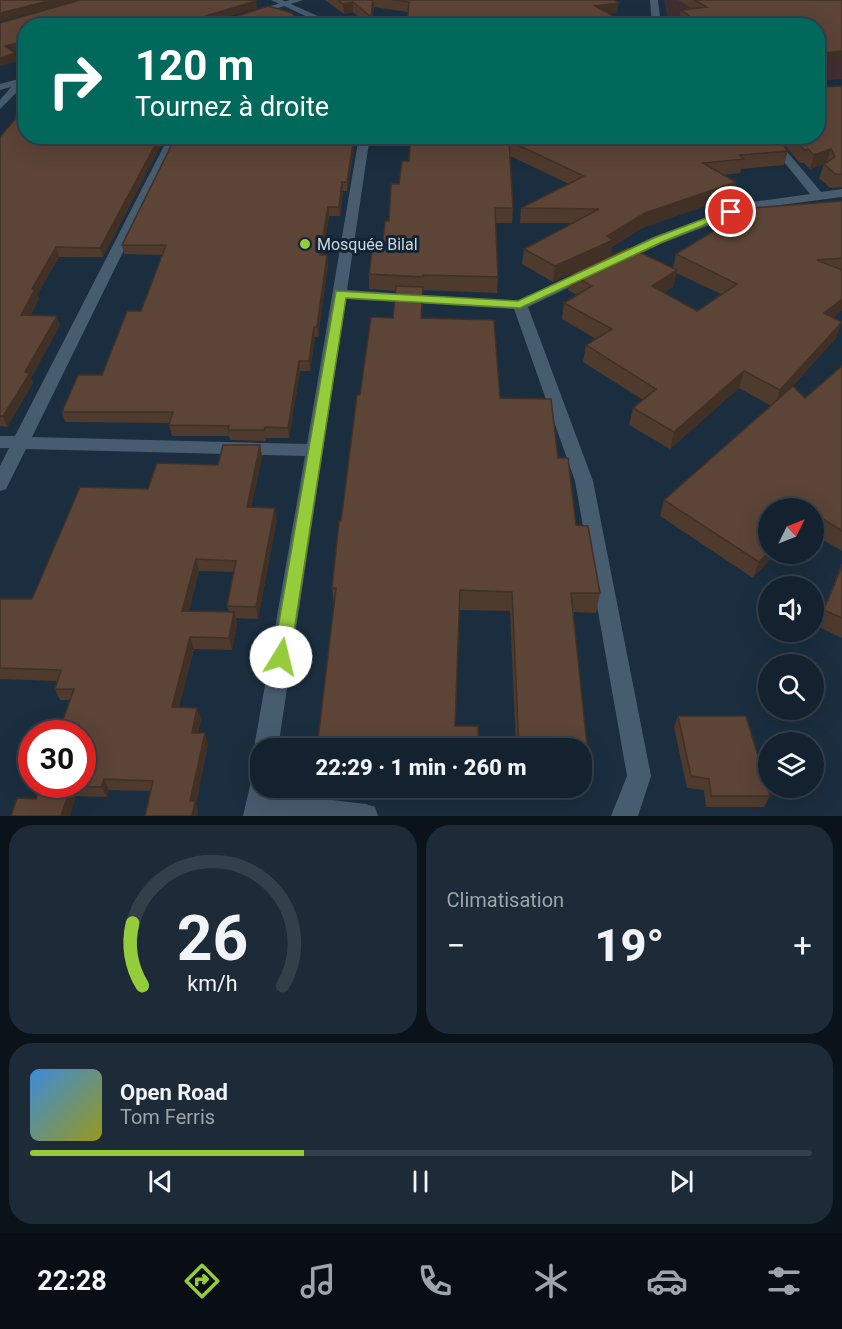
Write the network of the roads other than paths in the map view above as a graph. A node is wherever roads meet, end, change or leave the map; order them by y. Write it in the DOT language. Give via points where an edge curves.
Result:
graph roads {
  1 [pos="275,0"];
  2 [pos="299,0"];
  3 [pos="654,0"];
  4 [pos="285,4"];
  5 [pos="238,18"];
  6 [pos="317,18"];
  7 [pos="656,18"];
  8 [pos="18,82"];
  9 [pos="18,86"];
  10 [pos="0,87"];
  11 [pos="0,106"];
  12 [pos="171,144"];
  13 [pos="364,144"];
  14 [pos="775,144"];
  15 [pos="842,193"];
  16 [pos="817,195"];
  17 [pos="340,294"];
  18 [pos="520,305"];
  19 [pos="0,442"];
  20 [pos="21,443"];
  21 [pos="315,450"];
  22 [pos="0,484"];
  23 [pos="268,738"];
  24 [pos="258,800"];
  25 [pos="366,816"];
  26 [pos="623,816"];
  1 -- 4 [label="street"];
  2 -- 4 [label="street"];
  3 -- 7 [label="street"];
  4 -- 5 [label="street"];
  4 -- 6 [label="street"];
  8 -- 10 [label="street"];
  9 -- 11 [label="street"];
  12 -- 20 [label="street"];
  13 -- 17 [label="street"];
  14 -- 16 [label="street"];
  15 -- 16 [label="street"];
  16 -- 18 [label="street" via="749,206 658,240"];
  17 -- 18 [label="street"];
  17 -- 21 [label="street"];
  18 -- 26 [label="street" via="584,481 639,776"];
  19 -- 20 [label="street"];
  20 -- 21 [label="street"];
  20 -- 22 [label="street"];
  21 -- 23 [label="street"];
  24 -- 25 [label="street"];
}
